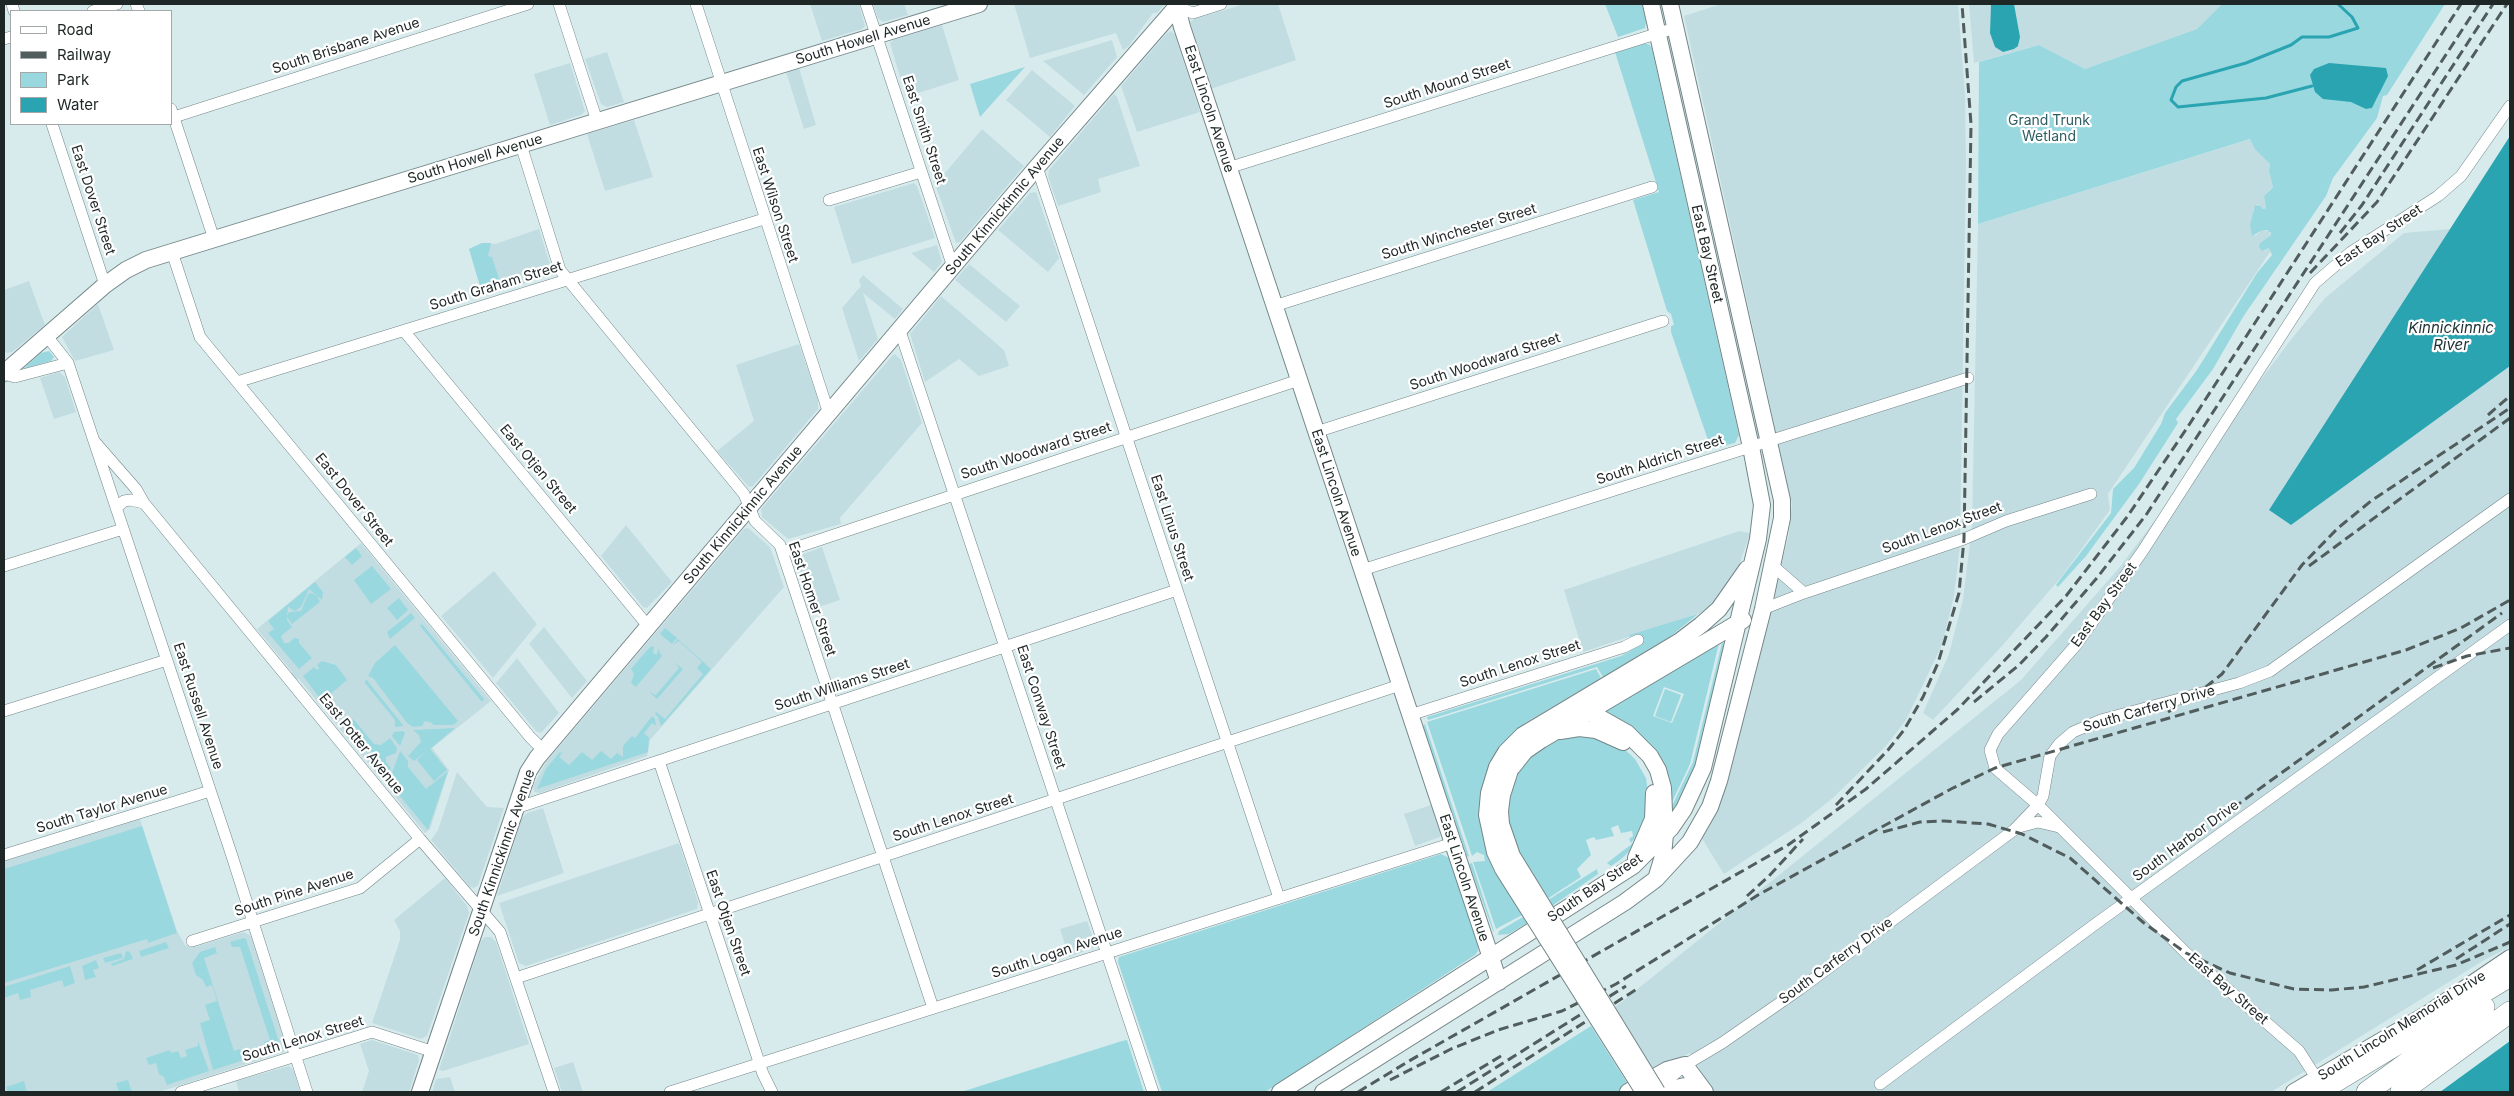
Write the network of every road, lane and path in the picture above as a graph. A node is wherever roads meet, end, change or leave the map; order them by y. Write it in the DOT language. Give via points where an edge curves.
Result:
graph roads {
  1 [pos="117,4"];
  2 [pos="528,4"];
  3 [pos="558,4"];
  4 [pos="696,4"];
  5 [pos="866,4"];
  6 [pos="979,4"];
  7 [pos="1221,4"];
  8 [pos="1650,4"];
  9 [pos="1670,4"];
  10 [pos="1178,5"];
  11 [pos="96,10"];
  12 [pos="1676,28"];
  13 [pos="1657,34"];
  14 [pos="876,35"];
  15 [pos="721,83"];
  16 [pos="2510,106"];
  17 [pos="173,113"];
  18 [pos="598,121"];
  19 [pos="52,125"];
  20 [pos="521,145"];
  21 [pos="1037,167"];
  22 [pos="1228,168"];
  23 [pos="921,172"];
  24 [pos="1652,187"];
  25 [pos="829,200"];
  26 [pos="764,219"];
  27 [pos="214,239"];
  28 [pos="172,252"];
  29 [pos="953,266"];
  30 [pos="568,280"];
  31 [pos="105,285"];
  32 [pos="1274,306"];
  33 [pos="1663,321"];
  34 [pos="404,331"];
  35 [pos="900,331"];
  36 [pos="46,335"];
  37 [pos="68,363"];
  38 [pos="4,374"];
  39 [pos="1968,378"];
  40 [pos="1299,380"];
  41 [pos="237,382"];
  42 [pos="829,414"];
  43 [pos="1316,432"];
  44 [pos="1126,437"];
  45 [pos="94,442"];
  46 [pos="1770,442"];
  47 [pos="1751,447"];
  48 [pos="954,494"];
  49 [pos="2092,494"];
  50 [pos="2510,499"];
  51 [pos="1782,500"];
  52 [pos="144,503"];
  53 [pos="1762,504"];
  54 [pos="749,507"];
  55 [pos="116,508"];
  56 [pos="122,529"];
  57 [pos="783,552"];
  58 [pos="1753,561"];
  59 [pos="1772,565"];
  60 [pos="4,566"];
  61 [pos="1362,570"];
  62 [pos="1177,590"];
  63 [pos="1804,592"];
  64 [pos="1762,609"];
  65 [pos="1737,623"];
  66 [pos="2510,625"];
  67 [pos="648,626"];
  68 [pos="1638,640"];
  69 [pos="1005,647"];
  70 [pos="167,660"];
  71 [pos="1400,685"];
  72 [pos="832,704"];
  73 [pos="1564,709"];
  74 [pos="4,711"];
  75 [pos="1588,711"];
  76 [pos="1410,715"];
  77 [pos="1551,734"];
  78 [pos="1227,742"];
  79 [pos="543,750"];
  80 [pos="659,761"];
  81 [pos="1504,769"];
  82 [pos="210,790"];
  83 [pos="1056,800"];
  84 [pos="2038,804"];
  85 [pos="516,808"];
  86 [pos="2017,827"];
  87 [pos="2061,828"];
  88 [pos="1665,834"];
  89 [pos="420,839"];
  90 [pos="1452,843"];
  91 [pos="4,855"];
  92 [pos="882,857"];
  93 [pos="1633,866"];
  94 [pos="1656,879"];
  95 [pos="1279,898"];
  96 [pos="2131,899"];
  97 [pos="481,911"];
  98 [pos="710,914"];
  99 [pos="253,922"];
  100 [pos="192,941"];
  101 [pos="1107,954"];
  102 [pos="1490,955"];
  103 [pos="2510,958"];
  104 [pos="2510,976"];
  105 [pos="516,978"];
  106 [pos="1499,982"];
  107 [pos="2510,988"];
  108 [pos="933,1008"];
  109 [pos="2510,1012"];
  110 [pos="434,1052"];
  111 [pos="296,1056"];
  112 [pos="760,1063"];
  113 [pos="1685,1064"];
  114 [pos="1880,1084"];
  115 [pos="2317,1086"];
  116 [pos="182,1092"];
  117 [pos="307,1092"];
  118 [pos="420,1092"];
  119 [pos="554,1092"];
  120 [pos="670,1092"];
  121 [pos="772,1092"];
  122 [pos="1152,1092"];
  123 [pos="1280,1092"];
  124 [pos="1323,1092"];
  125 [pos="1628,1092"];
  126 [pos="1644,1092"];
  127 [pos="1655,1092"];
  128 [pos="1704,1092"];
  129 [pos="2294,1092"];
  130 [pos="2367,1092"];
  131 [pos="2401,1092"];
  1 -- 11 [label="street"];
  2 -- 17 [label="street, South Brisbane Avenue"];
  3 -- 18 [label="street"];
  4 -- 15 [label="street, East Wilson Street"];
  5 -- 14 [label="street, East Smith Street"];
  6 -- 14 [label="main road, South Howell Avenue"];
  7 -- 10 [label="street" via="1193,13"];
  8 -- 13 [label="main road, East Bay Street"];
  9 -- 12 [label="main road, East Bay Street"];
  10 -- 21 [label="main road, South Kinnickinnic Avenue"];
  10 -- 22 [label="main road, East Lincoln Avenue" via="1182,27"];
  12 -- 13 [label="street, South Mound Street"];
  12 -- 46 [label="main road, East Bay Street"];
  13 -- 22 [label="street, South Mound Street"];
  13 -- 47 [label="main road, East Bay Street"];
  14 -- 15 [label="main road, South Howell Avenue"];
  14 -- 23 [label="street, East Smith Street"];
  15 -- 18 [label="main road, South Howell Avenue"];
  15 -- 26 [label="street, East Wilson Street"];
  16 -- 84 [label="street, East Bay Street" via="2461,176 2438,196 2350,252 2315,284 2092,623 1998,734 1990,750 1995,768"];
  17 -- 27 [label="street"];
  18 -- 20 [label="main road, South Howell Avenue"];
  19 -- 31 [label="street, East Dover Street"];
  20 -- 27 [label="main road, South Howell Avenue"];
  20 -- 30 [label="street, East Homer Street" via="560,270"];
  21 -- 29 [label="main road, South Kinnickinnic Avenue"];
  21 -- 44 [label="street, East Linus Street"];
  22 -- 32 [label="main road, East Lincoln Avenue"];
  23 -- 25 [label="street"];
  23 -- 29 [label="street, East Smith Street"];
  24 -- 32 [label="street, South Winchester Street"];
  26 -- 30 [label="street, South Graham Street"];
  26 -- 42 [label="street, East Wilson Street"];
  27 -- 28 [label="main road, South Howell Avenue"];
  28 -- 31 [label="main road, South Howell Avenue" via="126,270"];
  28 -- 41 [label="street, East Dover Street" via="200,337"];
  29 -- 35 [label="main road, South Kinnickinnic Avenue"];
  30 -- 34 [label="street, South Graham Street"];
  30 -- 54 [label="street, East Homer Street" via="744,494"];
  31 -- 36 [label="main road, South Howell Avenue"];
  32 -- 40 [label="main road, East Lincoln Avenue"];
  33 -- 43 [label="street, South Woodward Street"];
  34 -- 41 [label="street, South Graham Street"];
  34 -- 67 [label="street, East Otjen Street"];
  35 -- 42 [label="main road, South Kinnickinnic Avenue"];
  35 -- 48 [label="street, East Conway Street"];
  36 -- 37 [label="street, East Russell Avenue"];
  36 -- 38 [label="main road, South Howell Avenue"];
  37 -- 38 [label="street, South Howell Avenue" via="15,377"];
  37 -- 45 [label="street, East Russell Avenue"];
  39 -- 46 [label="street, South Aldrich Street"];
  40 -- 43 [label="main road, East Lincoln Avenue"];
  40 -- 44 [label="street, South Woodward Street"];
  41 -- 79 [label="street, East Dover Street"];
  42 -- 54 [label="main road, South Kinnickinnic Avenue"];
  43 -- 61 [label="main road, East Lincoln Avenue"];
  44 -- 48 [label="street, South Woodward Street"];
  44 -- 62 [label="street, East Linus Street"];
  45 -- 52 [label="street, East Potter Avenue" via="136,489"];
  45 -- 55 [label="street, East Russell Avenue"];
  46 -- 47 [label="street, South Aldrich Street"];
  46 -- 51 [label="main road, East Bay Street"];
  47 -- 53 [label="main road, East Bay Street"];
  47 -- 61 [label="street, South Aldrich Street"];
  48 -- 57 [label="street, South Woodward Street"];
  48 -- 69 [label="street, East Conway Street"];
  49 -- 63 [label="street, South Lenox Street"];
  50 -- 84 [label="street, South Carferry Drive" via="2270,671 2239,683 2101,720 2073,732 2050,756 2043,796"];
  51 -- 59 [label="main road, South Bay Street" via="1782,518"];
  52 -- 55 [label="street" via="124,501"];
  52 -- 89 [label="street, East Potter Avenue"];
  53 -- 58 [label="main road, South Bay Street"];
  54 -- 57 [label="street, East Homer Street" via="754,521 780,545"];
  54 -- 67 [label="main road, South Kinnickinnic Avenue"];
  55 -- 56 [label="street, East Russell Avenue"];
  56 -- 60 [label="street"];
  56 -- 70 [label="street, East Russell Avenue"];
  57 -- 72 [label="street, East Homer Street"];
  58 -- 65 [label="main road, South Bay Street"];
  58 -- 73 [label="main road" via="1718,609 1701,625 1680,641"];
  59 -- 63 [label="street"];
  59 -- 64 [label="main road, South Bay Street"];
  61 -- 71 [label="main road, East Lincoln Avenue"];
  62 -- 69 [label="street, South Williams Street"];
  62 -- 78 [label="street, East Linus Street"];
  63 -- 64 [label="street, South Lenox Street"];
  64 -- 65 [label="main road"];
  64 -- 94 [label="main road, South Bay Street" via="1710,807 1690,842"];
  65 -- 75 [label="main road"];
  65 -- 88 [label="main road, South Bay Street" via="1703,768 1684,809"];
  66 -- 96 [label="street, South Harbor Drive"];
  67 -- 79 [label="main road, South Kinnickinnic Avenue"];
  68 -- 76 [label="street, South Lenox Street"];
  69 -- 72 [label="street, South Williams Street"];
  69 -- 83 [label="street, East Conway Street"];
  70 -- 74 [label="street"];
  70 -- 82 [label="street, East Russell Avenue"];
  71 -- 76 [label="main road, East Lincoln Avenue"];
  71 -- 78 [label="street, South Lenox Street"];
  72 -- 80 [label="street, South Williams Street"];
  72 -- 92 [label="street, East Homer Street"];
  73 -- 75 [label="main road"];
  73 -- 81 [label="main road" via="1522,735 1506,752"];
  75 -- 77 [label="main road"];
  75 -- 88 [label="main road" via="1627,733 1650,756 1663,788"];
  76 -- 90 [label="main road, East Lincoln Avenue"];
  77 -- 81 [label="main road"];
  77 -- 93 [label="main road" via="1578,728 1596,730 1622,741 1644,764 1654,791 1655,806 1649,832"];
  78 -- 83 [label="street, South Lenox Street"];
  78 -- 95 [label="street, East Linus Street"];
  79 -- 85 [label="main road, South Kinnickinnic Avenue" via="528,772"];
  80 -- 85 [label="street, South Williams Street"];
  80 -- 98 [label="street, East Otjen Street"];
  81 -- 126 [label="main road, bridge" via="1489,793 1487,815 1495,852"];
  81 -- 127 [label="main road, bridge" via="1500,811 1503,832 1512,856"];
  82 -- 91 [label="street, South Taylor Avenue"];
  82 -- 99 [label="street, East Russell Avenue"];
  83 -- 92 [label="street, South Lenox Street"];
  83 -- 101 [label="street, East Conway Street"];
  84 -- 86 [label="street, South Carferry Drive"];
  84 -- 87 [label="street, East Bay Street"];
  85 -- 97 [label="main road, South Kinnickinnic Avenue"];
  86 -- 87 [label="street" via="2038,822"];
  86 -- 113 [label="street, South Carferry Drive" via="1794,993 1722,1043"];
  87 -- 96 [label="street, East Bay Street"];
  88 -- 93 [label="main road, South Bay Street"];
  88 -- 94 [label="main road"];
  89 -- 97 [label="street, East Potter Avenue"];
  89 -- 99 [label="street, South Pine Avenue" via="360,888"];
  90 -- 95 [label="street, South Logan Avenue"];
  90 -- 102 [label="main road, East Lincoln Avenue"];
  92 -- 98 [label="street, South Lenox Street"];
  92 -- 108 [label="street, East Homer Street"];
  93 -- 102 [label="main road, South Bay Street"];
  94 -- 106 [label="main road, South Bay Street"];
  95 -- 101 [label="street, South Logan Avenue"];
  96 -- 114 [label="street, South Harbor Drive"];
  96 -- 115 [label="street, East Bay Street" via="2186,953 2299,1051"];
  97 -- 105 [label="street, East Potter Avenue" via="500,932"];
  97 -- 110 [label="main road, South Kinnickinnic Avenue"];
  98 -- 105 [label="street, South Lenox Street"];
  98 -- 112 [label="street, East Otjen Street"];
  99 -- 100 [label="street, South Pine Avenue"];
  99 -- 111 [label="street, East Russell Avenue"];
  101 -- 108 [label="street, South Logan Avenue"];
  101 -- 122 [label="street, East Conway Street"];
  102 -- 106 [label="main road, East Lincoln Avenue"];
  102 -- 123 [label="main road, South Bay Street"];
  103 -- 115 [label="main road, South Lincoln Memorial Drive"];
  104 -- 115 [label="highway"];
  105 -- 119 [label="street, East Potter Avenue"];
  106 -- 124 [label="main road, South Bay Street"];
  107 -- 130 [label="highway"];
  108 -- 112 [label="street, South Logan Avenue"];
  109 -- 131 [label="highway"];
  110 -- 111 [label="street, South Lenox Street" via="372,1032"];
  110 -- 118 [label="main road, South Kinnickinnic Avenue"];
  111 -- 116 [label="street, South Lenox Street"];
  111 -- 117 [label="street, East Russell Avenue"];
  112 -- 120 [label="street, South Logan Avenue"];
  112 -- 121 [label="street, East Otjen Street" via="768,1089"];
  113 -- 125 [label="main road, South Carferry Drive" via="1667,1070"];
  113 -- 127 [label="street, South Carferry Drive"];
  113 -- 128 [label="main road"];
  115 -- 129 [label="main road, South Lincoln Memorial Drive"];
  127 -- 128 [label="main road" via="1685,1086"];
}
